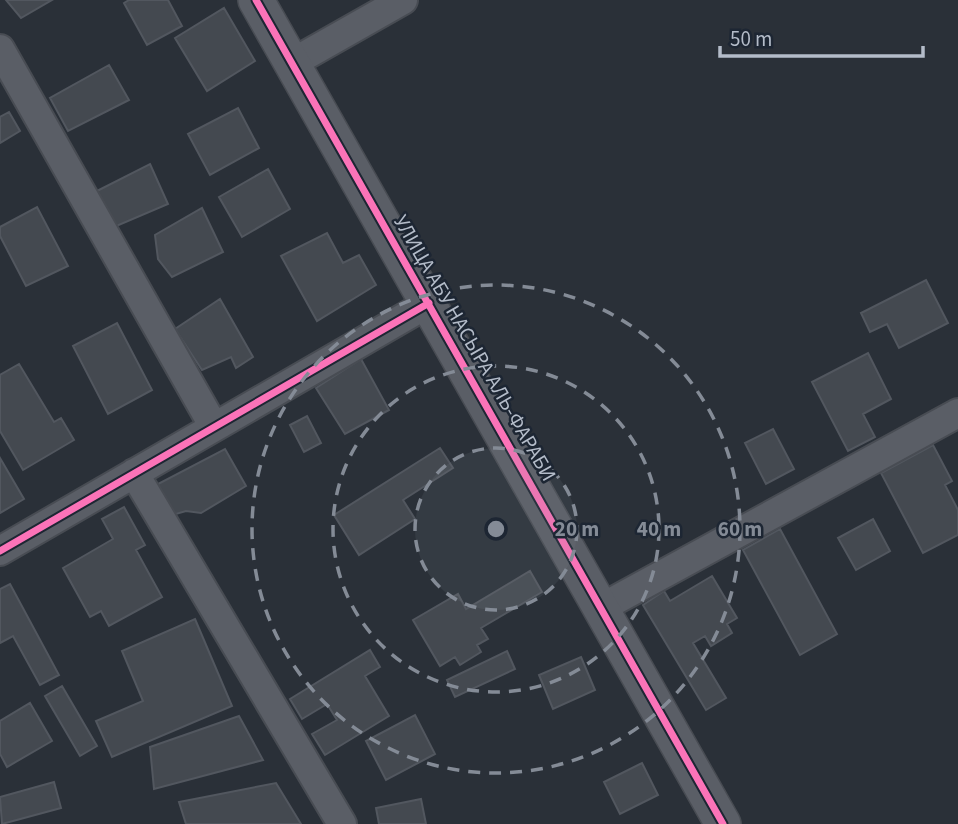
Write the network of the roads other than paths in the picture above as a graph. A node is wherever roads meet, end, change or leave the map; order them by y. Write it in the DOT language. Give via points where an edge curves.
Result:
graph roads {
  1 [pos="256,0"];
  2 [pos="403,0"];
  3 [pos="0,49"];
  4 [pos="292,63"];
  5 [pos="429,303"];
  6 [pos="958,413"];
  7 [pos="214,427"];
  8 [pos="134,474"];
  9 [pos="0,551"];
  10 [pos="601,608"];
  11 [pos="342,824"];
  12 [pos="723,824"];
  1 -- 4 [label="street, УЛИЦА АБУ НАСЫРА АЛЬ-ФАРАБИ"];
  2 -- 4 [label="street"];
  3 -- 7 [label="street"];
  4 -- 5 [label="street, УЛИЦА АБУ НАСЫРА АЛЬ-ФАРАБИ"];
  5 -- 7 [label="street"];
  5 -- 10 [label="street, УЛИЦА АБУ НАСЫРА АЛЬ-ФАРАБИ"];
  6 -- 10 [label="street"];
  7 -- 8 [label="street"];
  8 -- 9 [label="street"];
  8 -- 11 [label="street"];
  10 -- 12 [label="street, УЛИЦА АБУ НАСЫРА АЛЬ-ФАРАБИ"];
}
